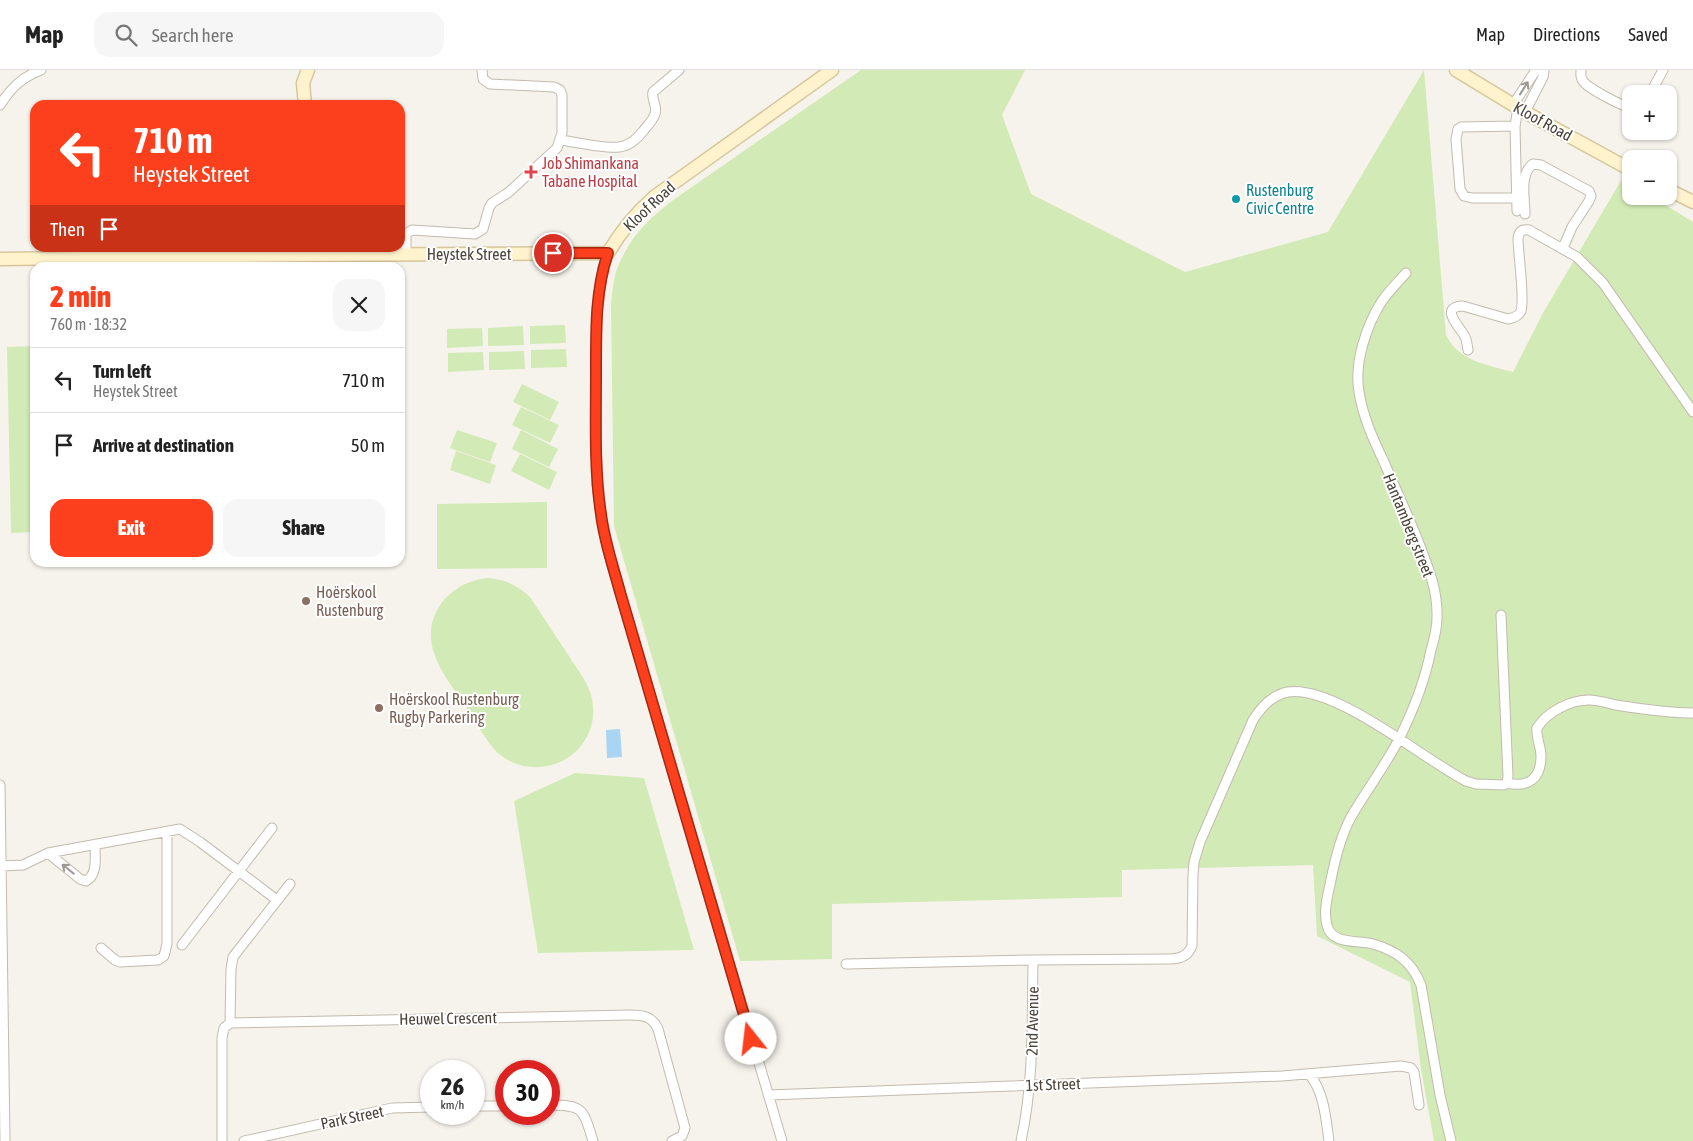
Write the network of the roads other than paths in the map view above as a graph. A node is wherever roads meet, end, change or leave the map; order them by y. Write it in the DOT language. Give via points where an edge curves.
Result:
graph roads {
  1 [pos="41,70"];
  2 [pos="308,70"];
  3 [pos="482,70"];
  4 [pos="680,70"];
  5 [pos="832,70"];
  6 [pos="1456,70"];
  7 [pos="1536,70"];
  8 [pos="1544,70"];
  9 [pos="1581,70"];
  10 [pos="1663,70"];
  11 [pos="1655,85"];
  12 [pos="305,100"];
  13 [pos="0,105"];
  14 [pos="1622,105"];
  15 [pos="1519,108"];
  16 [pos="1515,126"];
  17 [pos="561,140"];
  18 [pos="1622,165"];
  19 [pos="1677,194"];
  20 [pos="1517,198"];
  21 [pos="1693,202"];
  22 [pos="1564,248"];
  23 [pos="273,252"];
  24 [pos="343,252"];
  25 [pos="608,253"];
  26 [pos="406,254"];
  27 [pos="0,259"];
  28 [pos="1406,273"];
  29 [pos="1468,350"];
  30 [pos="1690,400"];
  31 [pos="1693,412"];
  32 [pos="1501,615"];
  33 [pos="1693,713"];
  34 [pos="1399,740"];
  35 [pos="1507,783"];
  36 [pos="0,785"];
  37 [pos="272,828"];
  38 [pos="0,831"];
  39 [pos="167,832"];
  40 [pos="95,845"];
  41 [pos="48,853"];
  42 [pos="1,866"];
  43 [pos="238,871"];
  44 [pos="290,884"];
  45 [pos="277,900"];
  46 [pos="182,945"];
  47 [pos="101,948"];
  48 [pos="1033,960"];
  49 [pos="846,964"];
  50 [pos="230,1023"];
  51 [pos="1309,1074"];
  52 [pos="1029,1085"];
  53 [pos="768,1095"];
  54 [pos="560,1105"];
  55 [pos="1419,1105"];
  56 [pos="420,1107"];
  57 [pos="2,1119"];
  58 [pos="5,1141"];
  59 [pos="222,1141"];
  60 [pos="244,1141"];
  61 [pos="593,1141"];
  62 [pos="672,1141"];
  63 [pos="782,1141"];
  64 [pos="1021,1141"];
  65 [pos="1329,1141"];
  66 [pos="1452,1141"];
  1 -- 13 [label="street" via="19,81"];
  2 -- 12 [label="street" via="303,83"];
  3 -- 17 [label="street" via="483,79 490,84 560,90"];
  4 -- 17 [label="street" via="654,92 654,118 633,141 618,147"];
  5 -- 25 [label="street, Kloof Road" via="654,197 618,234"];
  6 -- 15 [label="street, Kloof Road"];
  15 -- 7 [label="street, one-way"];
  8 -- 15 [label="street" via="1543,77"];
  9 -- 14 [label="street" via="1581,79 1586,85"];
  10 -- 11 [label="street"];
  15 -- 16 [label="street"];
  15 -- 18 [label="street, Kloof Road"];
  16 -- 20 [label="street"];
  16 -- 20 [label="street" via="1461,127 1456,139 1460,189 1464,196"];
  17 -- 26 [label="street" via="544,162 492,203 479,232 412,230 406,234"];
  19 -- 21 [label="street"];
  20 -- 22 [label="street" via="1521,212 1525,176 1533,164 1541,165 1589,191 1589,201 1572,226"];
  22 -- 29 [label="street" via="1529,230 1521,231 1518,238 1521,310 1508,319 1463,306 1454,309 1452,318 1464,335"];
  22 -- 30 [label="street" via="1603,283"];
  23 -- 27 [label="street, Heystek Street"];
  24 -- 26 [label="street, Heystek Street"];
  25 -- 26 [label="street, Heystek Street"];
  25 -- 53 [label="street, Kloof Road" via="600,283 596,327 601,516 607,547"];
  28 -- 34 [label="street, Hantamberg street" via="1382,300 1370,323 1362,346 1358,390 1368,427 1434,585 1438,619 1428,667"];
  30 -- 31 [label="street"];
  32 -- 35 [label="street"];
  33 -- 35 [label="street" via="1592,700 1568,704 1542,720 1537,728 1541,756 1533,779 1524,784"];
  34 -- 35 [label="street" via="1466,781"];
  34 -- 48 [label="street" via="1333,701 1297,692 1276,696 1259,710 1253,720 1200,842 1194,862 1192,945 1188,954 1178,959"];
  34 -- 66 [label="street, Hantamberg street" via="1351,818 1334,867 1326,925 1334,936 1350,942 1374,944 1394,953 1418,976"];
  36 -- 38 [label="street"];
  37 -- 43 [label="street"];
  38 -- 42 [label="street"];
  39 -- 40 [label="street"];
  39 -- 43 [label="street" via="175,829 184,831"];
  39 -- 47 [label="street" via="167,944 164,956 158,960 120,962"];
  40 -- 41 [label="street"];
  40 -- 41 [label="street, one-way" via="95,868 91,879 86,881"];
  41 -- 42 [label="street" via="23,865"];
  42 -- 57 [label="street"];
  43 -- 45 [label="street"];
  43 -- 46 [label="street"];
  44 -- 45 [label="street"];
  45 -- 50 [label="street" via="233,957"];
  48 -- 49 [label="street"];
  48 -- 52 [label="street, 2nd Avenue"];
  50 -- 59 [label="street" via="224,1028 222,1038"];
  50 -- 62 [label="street, Heuwel Crescent" via="641,1015 652,1020 658,1029 685,1128 682,1136"];
  51 -- 52 [label="street, 1st Street"];
  51 -- 55 [label="street, 1st Street" via="1401,1066 1411,1068"];
  51 -- 65 [label="street" via="1318,1090"];
  52 -- 53 [label="street, 1st Street"];
  52 -- 64 [label="street, 2nd Avenue"];
  53 -- 63 [label="street, Kloof Road"];
  54 -- 61 [label="street" via="578,1108"];
  56 -- 60 [label="street, Park Street" via="392,1108"];
  57 -- 58 [label="street"];
}
